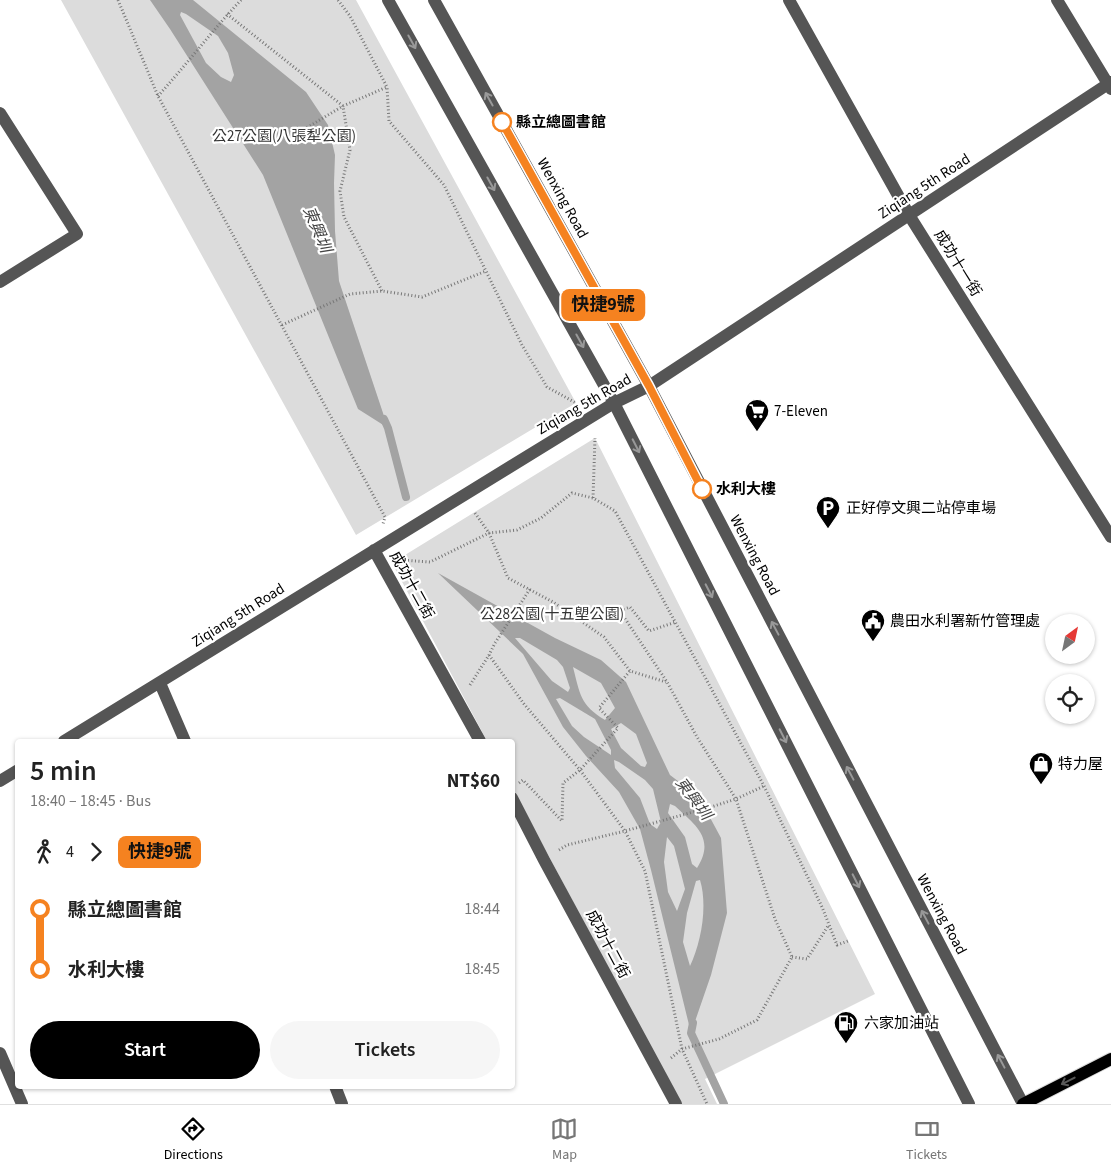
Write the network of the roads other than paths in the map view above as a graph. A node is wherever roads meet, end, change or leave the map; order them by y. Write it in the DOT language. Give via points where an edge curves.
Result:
graph roads {
  1 [pos="388,0"];
  2 [pos="434,0"];
  3 [pos="789,0"];
  4 [pos="1057,0"];
  5 [pos="1110,85"];
  6 [pos="0,113"];
  7 [pos="909,215"];
  8 [pos="0,282"];
  9 [pos="649,386"];
  10 [pos="614,402"];
  11 [pos="1111,537"];
  12 [pos="374,550"];
  13 [pos="160,683"];
  14 [pos="67,739"];
  15 [pos="184,739"];
  16 [pos="479,739"];
  17 [pos="15,772"];
  18 [pos="0,781"];
  19 [pos="515,804"];
  20 [pos="0,1053"];
  21 [pos="1111,1059"];
  22 [pos="15,1088"];
  23 [pos="16,1089"];
  24 [pos="336,1089"];
  25 [pos="22,1104"];
  26 [pos="342,1104"];
  27 [pos="676,1104"];
  28 [pos="968,1104"];
  29 [pos="1023,1104"];
  1 -- 10 [label="street, one-way"];
  9 -- 2 [label="street, Wenxing Road, one-way"];
  3 -- 7 [label="street, 成功十一街"];
  4 -- 5 [label="street"];
  5 -- 7 [label="street, Ziqiang 5th Road"];
  6 -- 8 [label="street" via="77,234"];
  7 -- 9 [label="street, Ziqiang 5th Road"];
  7 -- 11 [label="street, 成功十一街"];
  9 -- 10 [label="street, Ziqiang 5th Road"];
  29 -- 9 [label="street, Wenxing Road, one-way"];
  10 -- 12 [label="street, Ziqiang 5th Road"];
  10 -- 28 [label="street, one-way"];
  12 -- 13 [label="street, Ziqiang 5th Road"];
  12 -- 16 [label="street, 成功十二街"];
  13 -- 14 [label="street, Ziqiang 5th Road"];
  13 -- 15 [label="street"];
  17 -- 18 [label="street"];
  19 -- 27 [label="street, 成功十二街"];
  20 -- 22 [label="street"];
  21 -- 29 [label="main road, one-way"];
  23 -- 25 [label="street"];
  24 -- 26 [label="street"];
}
